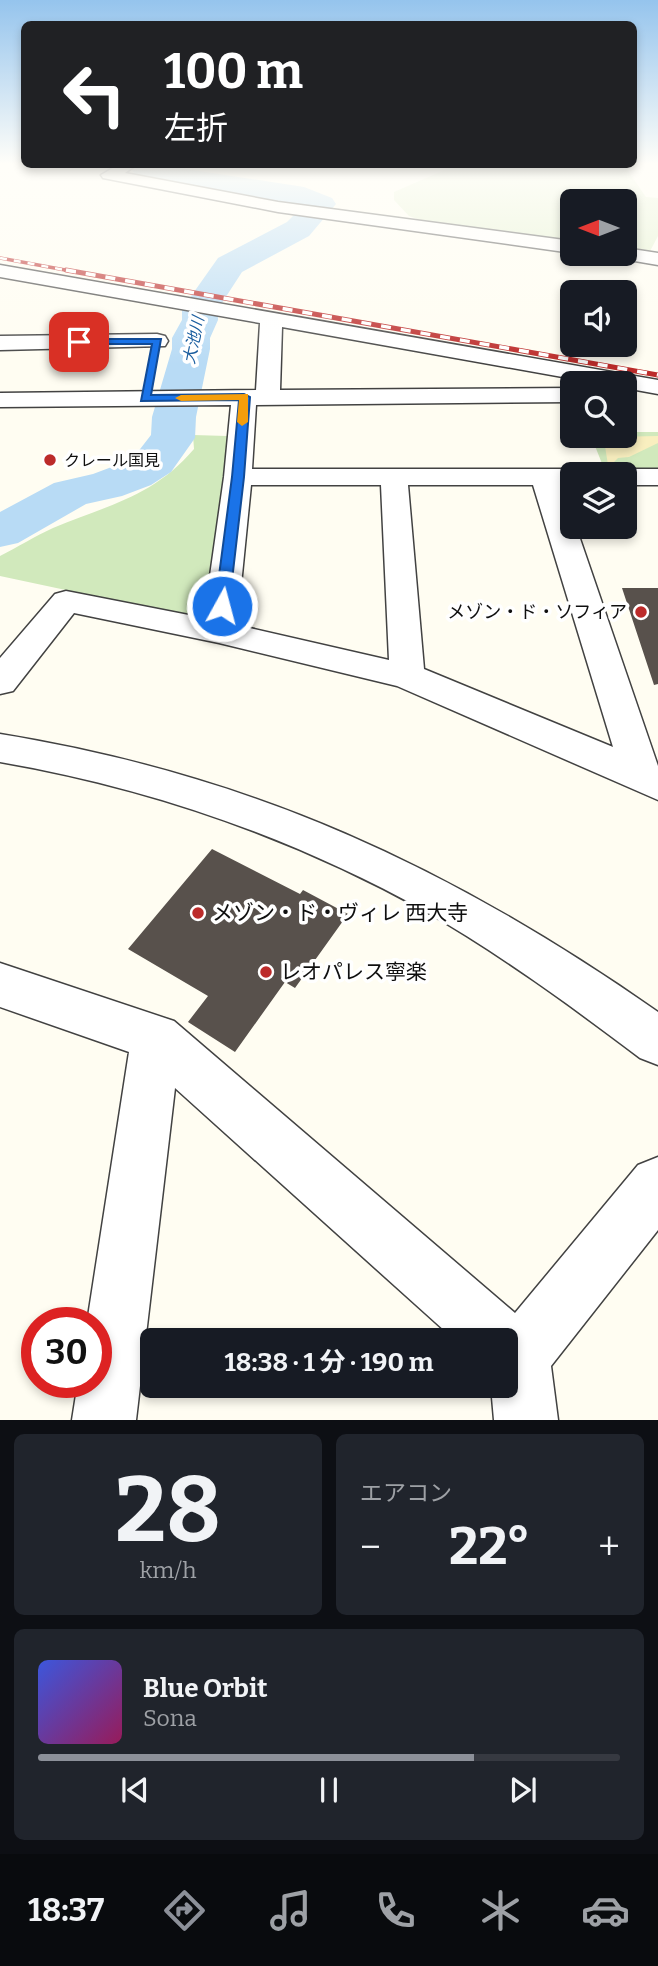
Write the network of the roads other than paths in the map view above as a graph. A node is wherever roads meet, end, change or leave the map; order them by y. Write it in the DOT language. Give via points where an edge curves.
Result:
graph roads {
  1 [pos="459,231"];
  2 [pos="560,245"];
  3 [pos="637,256"];
  4 [pos="658,259"];
  5 [pos="7,278"];
  6 [pos="189,303"];
  7 [pos="271,318"];
  8 [pos="157,341"];
  9 [pos="0,343"];
  10 [pos="151,384"];
  11 [pos="658,387"];
  12 [pos="637,393"];
  13 [pos="658,393"];
  14 [pos="560,395"];
  15 [pos="256,397"];
  16 [pos="0,400"];
  17 [pos="238,477"];
  18 [pos="559,477"];
  19 [pos="637,477"];
  20 [pos="658,477"];
  21 [pos="394,478"];
  22 [pos="219,632"];
  23 [pos="407,676"];
  24 [pos="0,682"];
  25 [pos="0,748"];
  26 [pos="650,780"];
  27 [pos="0,985"];
  28 [pos="156,1038"];
  29 [pos="658,1041"];
  30 [pos="658,1185"];
  31 [pos="485,1328"];
  32 [pos="518,1337"];
  33 [pos="518,1388"];
  34 [pos="104,1420"];
  35 [pos="526,1420"];
  1 -- 2 [label="street"];
  3 -- 4 [label="street"];
  5 -- 6 [label="street"];
  6 -- 7 [label="street"];
  6 -- 8 [label="street"];
  7 -- 11 [label="street"];
  7 -- 15 [label="street"];
  8 -- 9 [label="street"];
  8 -- 10 [label="street"];
  10 -- 15 [label="street" via="189,398"];
  10 -- 16 [label="street"];
  12 -- 13 [label="street"];
  14 -- 15 [label="street"];
  15 -- 17 [label="street"];
  17 -- 21 [label="street"];
  17 -- 22 [label="street"];
  18 -- 21 [label="street"];
  18 -- 26 [label="street"];
  19 -- 20 [label="street"];
  21 -- 23 [label="street"];
  22 -- 23 [label="street"];
  22 -- 24 [label="street" via="66,601"];
  23 -- 26 [label="street"];
  25 -- 29 [label="street" via="113,769 205,796 321,841 440,898 581,985"];
  27 -- 28 [label="street"];
  28 -- 31 [label="street"];
  28 -- 34 [label="street"];
  30 -- 32 [label="street"];
  33 -- 35 [label="street"];
}
